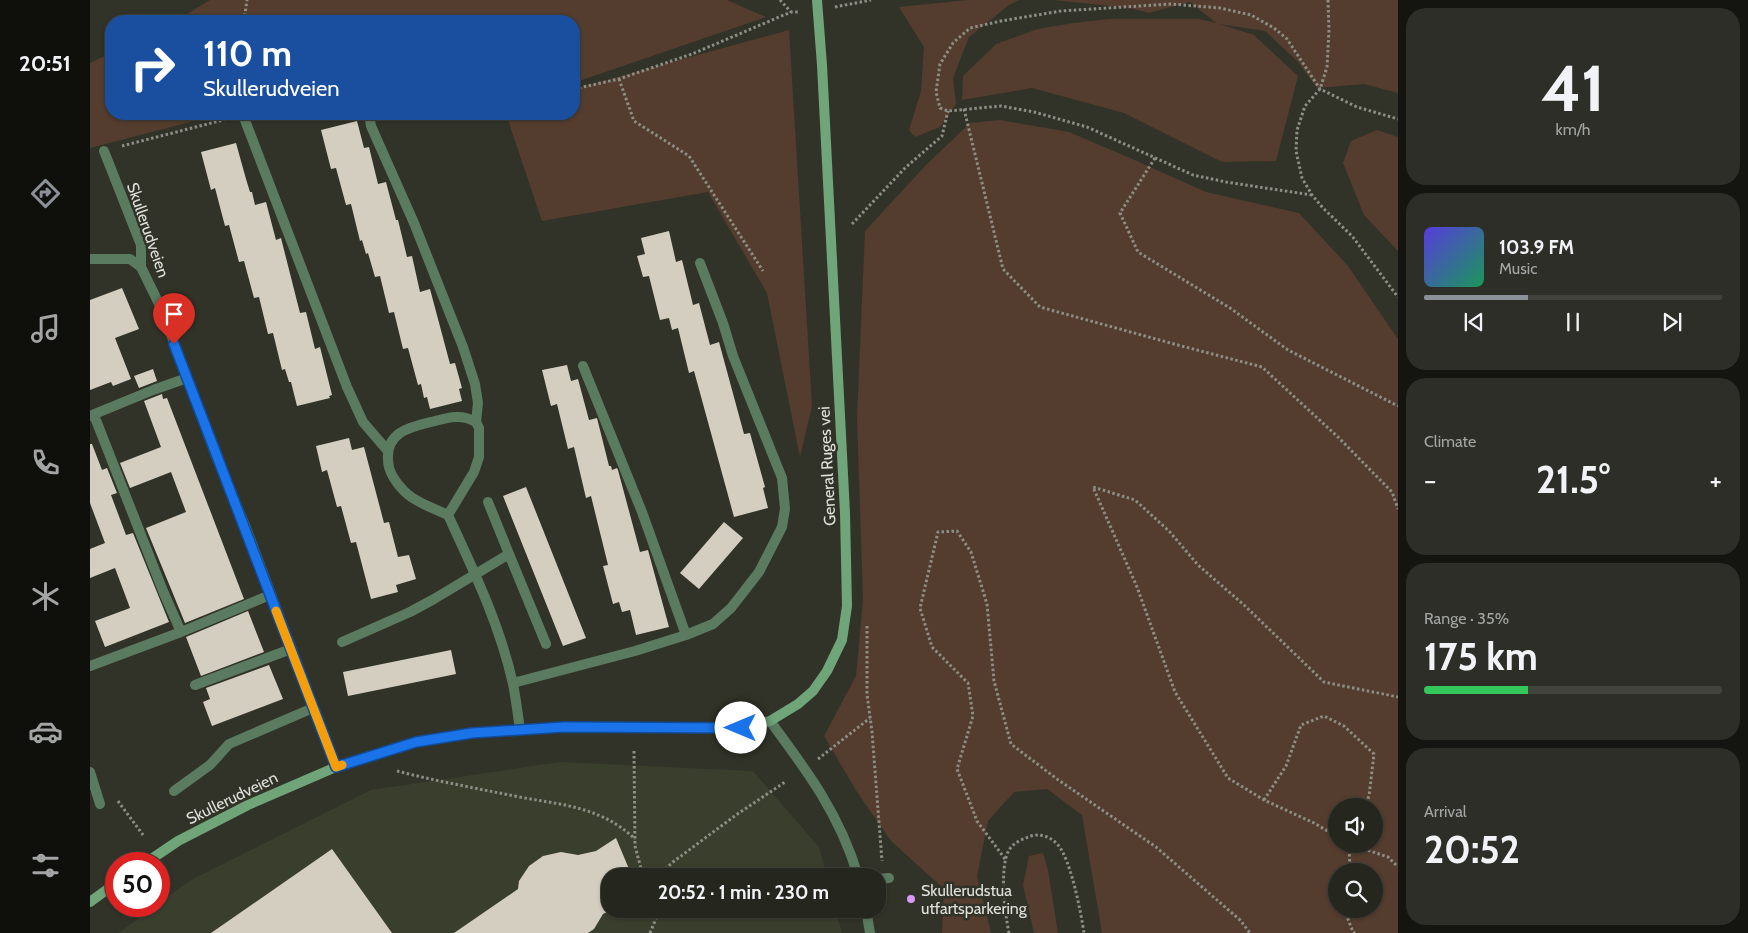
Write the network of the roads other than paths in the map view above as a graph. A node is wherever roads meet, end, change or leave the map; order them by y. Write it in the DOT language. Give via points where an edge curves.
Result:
graph roads {
  1 [pos="817,0"];
  2 [pos="245,120"];
  3 [pos="370,120"];
  4 [pos="104,151"];
  5 [pos="90,259"];
  6 [pos="700,263"];
  7 [pos="142,267"];
  8 [pos="583,366"];
  9 [pos="187,378"];
  10 [pos="92,416"];
  11 [pos="476,422"];
  12 [pos="387,450"];
  13 [pos="488,502"];
  14 [pos="448,515"];
  15 [pos="509,554"];
  16 [pos="475,573"];
  17 [pos="270,595"];
  18 [pos="180,632"];
  19 [pos="686,635"];
  20 [pos="342,642"];
  21 [pos="546,644"];
  22 [pos="291,649"];
  23 [pos="90,666"];
  24 [pos="513,684"];
  25 [pos="195,685"];
  26 [pos="313,708"];
  27 [pos="770,721"];
  28 [pos="520,730"];
  29 [pos="336,767"];
  30 [pos="90,772"];
  31 [pos="174,791"];
  32 [pos="100,804"];
  33 [pos="163,852"];
  34 [pos="855,868"];
  35 [pos="886,878"];
  36 [pos="889,878"];
  37 [pos="105,891"];
  38 [pos="90,902"];
  39 [pos="868,918"];
  40 [pos="870,933"];
  1 -- 27 [label="main road, General Ruges vei" via="845,513 847,606 842,640 827,671 798,704"];
  2 -- 12 [label="street" via="363,422"];
  3 -- 11 [label="street" via="463,347 475,384"];
  4 -- 7 [label="street, Skullerudveien" via="141,245"];
  5 -- 7 [label="street" via="130,259"];
  6 -- 19 [label="street" via="782,478 785,509 782,527 759,572 731,608 713,624"];
  7 -- 9 [label="street, Skullerudveien"];
  8 -- 19 [label="street" via="642,512"];
  9 -- 10 [label="street"];
  9 -- 17 [label="street, Skullerudveien"];
  10 -- 18 [label="street"];
  11 -- 12 [label="street" via="454,416 420,425 400,432 391,440"];
  11 -- 14 [label="street" via="479,457 474,472"];
  12 -- 14 [label="street" via="388,466 404,491 417,501"];
  13 -- 15 [label="street"];
  14 -- 16 [label="street"];
  15 -- 16 [label="street"];
  15 -- 21 [label="street"];
  16 -- 20 [label="street" via="410,612"];
  16 -- 24 [label="street"];
  17 -- 18 [label="street"];
  17 -- 22 [label="street, Skullerudveien"];
  18 -- 23 [label="street"];
  19 -- 24 [label="street"];
  22 -- 25 [label="street"];
  22 -- 26 [label="street, Skullerudveien"];
  24 -- 28 [label="street"];
  26 -- 29 [label="street, Skullerudveien"];
  26 -- 31 [label="street" via="229,744 210,765"];
  27 -- 28 [label="main road, Skullerudveien" via="741,728 564,727"];
  27 -- 34 [label="street" via="830,806"];
  28 -- 29 [label="main road, Skullerudveien" via="472,733 416,742"];
  29 -- 33 [label="main road, Skullerudveien" via="248,805"];
  30 -- 32 [label="street"];
  35 -- 36 [label="street"];
  37 -- 38 [label="main road"];
  39 -- 40 [label="street"];
}
